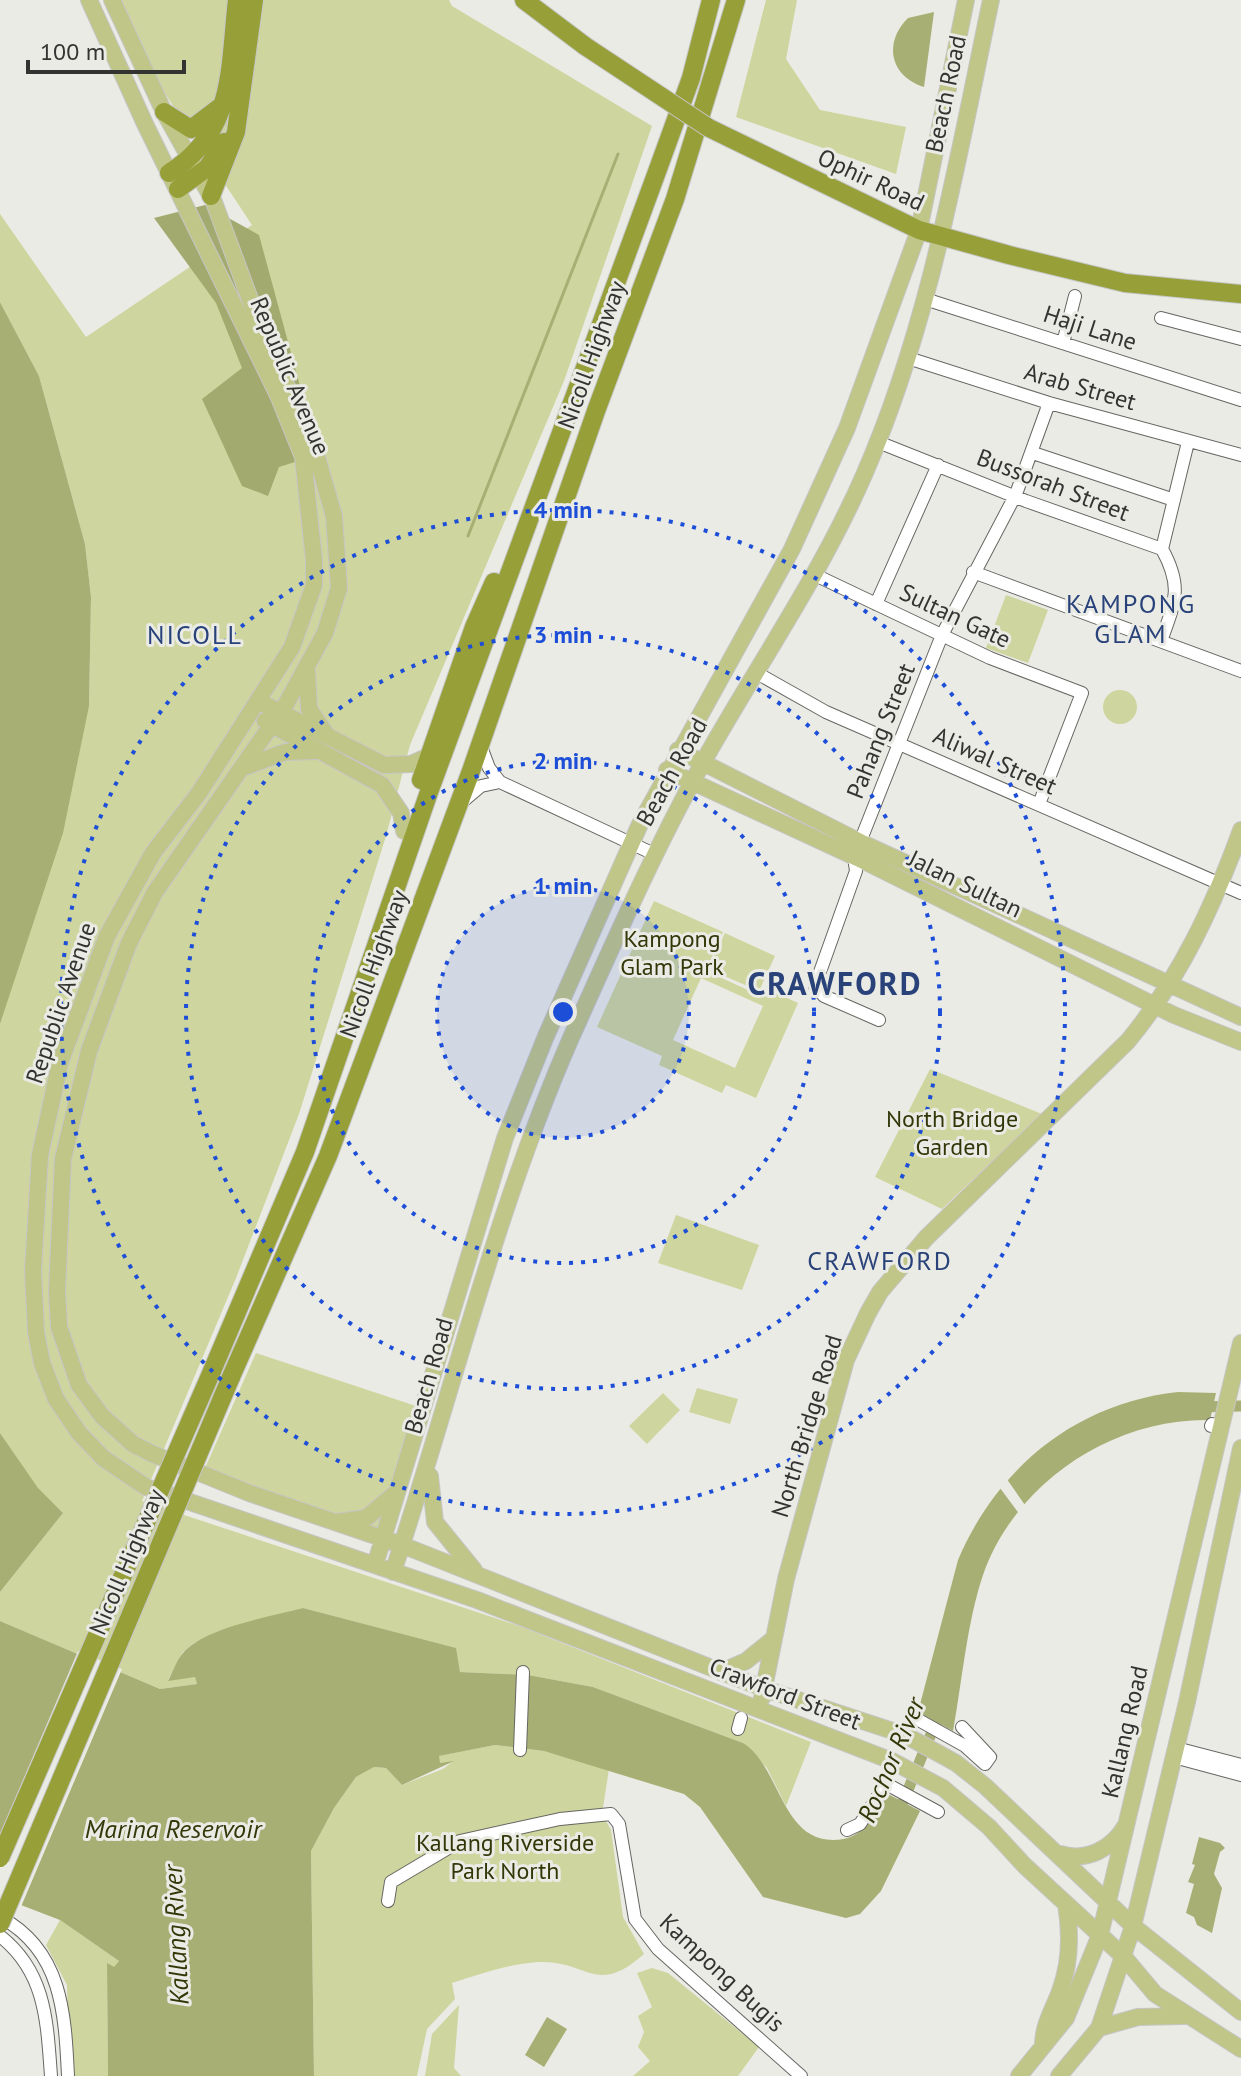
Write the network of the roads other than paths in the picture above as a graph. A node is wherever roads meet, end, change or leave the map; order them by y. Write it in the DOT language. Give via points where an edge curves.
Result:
graph roads {
  1 [pos="89,0"];
  2 [pos="112,0"];
  3 [pos="237,0"];
  4 [pos="254,0"];
  5 [pos="524,0"];
  6 [pos="711,0"];
  7 [pos="736,0"];
  8 [pos="966,0"];
  9 [pos="991,0"];
  10 [pos="231,108"];
  11 [pos="164,112"];
  12 [pos="195,167"];
  13 [pos="173,181"];
  14 [pos="211,196"];
  15 [pos="919,230"];
  16 [pos="942,236"];
  17 [pos="1241,294"];
  18 [pos="1075,296"];
  19 [pos="925,299"];
  20 [pos="1161,318"];
  21 [pos="1241,339"];
  22 [pos="1063,343"];
  23 [pos="908,358"];
  24 [pos="1241,400"];
  25 [pos="1049,403"];
  26 [pos="878,442"];
  27 [pos="1188,442"];
  28 [pos="1033,453"];
  29 [pos="1241,455"];
  30 [pos="938,465"];
  31 [pos="1016,494"];
  32 [pos="536,498"];
  33 [pos="1174,500"];
  34 [pos="1162,549"];
  35 [pos="973,572"];
  36 [pos="813,574"];
  37 [pos="767,597"];
  38 [pos="876,604"];
  39 [pos="792,611"];
  40 [pos="942,635"];
  41 [pos="1161,641"];
  42 [pos="307,669"];
  43 [pos="1241,671"];
  44 [pos="755,672"];
  45 [pos="255,707"];
  46 [pos="276,718"];
  47 [pos="902,743"];
  48 [pos="480,744"];
  49 [pos="326,745"];
  50 [pos="678,750"];
  51 [pos="429,756"];
  52 [pos="703,762"];
  53 [pos="242,768"];
  54 [pos="667,770"];
  55 [pos="500,782"];
  56 [pos="693,782"];
  57 [pos="1039,804"];
  58 [pos="457,809"];
  59 [pos="1241,830"];
  60 [pos="404,831"];
  61 [pos="630,843"];
  62 [pos="863,852"];
  63 [pos="654,854"];
  64 [pos="615,879"];
  65 [pos="1221,884"];
  66 [pos="638,890"];
  67 [pos="1241,893"];
  68 [pos="370,971"];
  69 [pos="1170,985"];
  70 [pos="1157,1007"];
  71 [pos="1241,1017"];
  72 [pos="879,1020"];
  73 [pos="1241,1042"];
  74 [pos="1241,1343"];
  75 [pos="1241,1448"];
  76 [pos="427,1470"];
  77 [pos="403,1472"];
  78 [pos="399,1491"];
  79 [pos="331,1523"];
  80 [pos="384,1540"];
  81 [pos="402,1545"];
  82 [pos="375,1565"];
  83 [pos="393,1572"];
  84 [pos="481,1577"];
  85 [pos="772,1640"];
  86 [pos="523,1672"];
  87 [pos="721,1672"];
  88 [pos="762,1688"];
  89 [pos="915,1718"];
  90 [pos="962,1727"];
  91 [pos="520,1750"];
  92 [pos="1175,1753"];
  93 [pos="888,1759"];
  94 [pos="1238,1770"];
  95 [pos="938,1812"];
  96 [pos="1131,1813"];
  97 [pos="847,1830"];
  98 [pos="1060,1854"];
  99 [pos="0,1858"];
  100 [pos="388,1901"];
  101 [pos="1066,1904"];
  102 [pos="1109,1905"];
  103 [pos="0,1917"];
  104 [pos="0,1924"];
  105 [pos="1133,1926"];
  106 [pos="1100,1935"];
  107 [pos="0,1936"];
  108 [pos="1124,1957"];
  109 [pos="1241,2012"];
  110 [pos="1189,2016"];
  111 [pos="1099,2028"];
  112 [pos="1043,2048"];
  113 [pos="1241,2049"];
  114 [pos="51,2076"];
  115 [pos="68,2076"];
  116 [pos="801,2076"];
  117 [pos="1019,2076"];
  118 [pos="1059,2076"];
  1 -- 13 [label="main road, Republic Avenue"];
  2 -- 11 [label="main road, Republic Avenue"];
  3 -- 10 [label="highway"];
  4 -- 10 [label="highway"];
  5 -- 15 [label="highway, Ophir Road, bridge" via="709,128"];
  6 -- 32 [label="highway, Nicoll Highway" via="691,78"];
  7 -- 48 [label="highway, Nicoll Highway" via="675,199"];
  8 -- 15 [label="main road, Beach Road"];
  9 -- 16 [label="main road, Beach Road"];
  10 -- 11 [label="highway" via="191,129"];
  10 -- 12 [label="highway" via="227,137"];
  10 -- 14 [label="highway" via="232,145"];
  11 -- 12 [label="main road, Republic Avenue"];
  12 -- 13 [label="highway"];
  12 -- 14 [label="main road, Republic Avenue"];
  13 -- 45 [label="main road, Republic Avenue" via="278,395 303,457 310,493 314,585 292,647"];
  14 -- 42 [label="main road, Republic Avenue" via="315,450 334,516 339,588"];
  15 -- 16 [label="highway, Ophir Road"];
  15 -- 37 [label="main road, Beach Road" via="847,428"];
  16 -- 17 [label="highway, Ophir Road" via="1125,283"];
  16 -- 19 [label="main road, Beach Road"];
  18 -- 22 [label="street"];
  19 -- 22 [label="street, Haji Lane"];
  19 -- 23 [label="main road, Beach Road"];
  20 -- 21 [label="street"];
  22 -- 24 [label="street, Haji Lane"];
  23 -- 25 [label="street, Arab Street"];
  23 -- 26 [label="main road, Beach Road"];
  25 -- 27 [label="street, Arab Street"];
  25 -- 28 [label="street, Pahang Street"];
  26 -- 30 [label="street, Bussorah Street"];
  26 -- 36 [label="main road, Beach Road"];
  27 -- 29 [label="street, Arab Street"];
  27 -- 33 [label="street"];
  28 -- 31 [label="street, Pahang Street"];
  28 -- 33 [label="street"];
  30 -- 31 [label="street, Bussorah Street"];
  30 -- 38 [label="street"];
  31 -- 34 [label="street, Bussorah Street"];
  31 -- 35 [label="street, Pahang Street"];
  32 -- 51 [label="highway" via="474,627"];
  32 -- 68 [label="highway, Nicoll Highway"];
  33 -- 34 [label="street"];
  34 -- 41 [label="street" via="1175,572 1175,600"];
  35 -- 40 [label="street, Pahang Street"];
  35 -- 41 [label="street"];
  36 -- 38 [label="street, Sultan Gate"];
  36 -- 39 [label="main road, Beach Road"];
  37 -- 39 [label="main road" via="777,610"];
  37 -- 50 [label="main road, Beach Road"];
  38 -- 40 [label="street, Sultan Gate"];
  39 -- 44 [label="main road, Beach Road"];
  40 -- 47 [label="street, Pahang Street"];
  40 -- 57 [label="street, Sultan Gate" via="1082,693"];
  41 -- 43 [label="street"];
  42 -- 46 [label="main road, Republic Avenue"];
  42 -- 49 [label="main road" via="309,709"];
  44 -- 47 [label="street, Aliwal Street" via="826,712"];
  44 -- 52 [label="main road, Beach Road"];
  45 -- 46 [label="main road"];
  45 -- 82 [label="main road, Republic Avenue" via="153,853 107,936 60,1063 40,1155 33,1271 36,1332 56,1399 103,1458 146,1487"];
  46 -- 49 [label="main road"];
  46 -- 53 [label="main road, Republic Avenue"];
  47 -- 57 [label="street, Aliwal Street"];
  47 -- 62 [label="street, Pahang Street"];
  48 -- 55 [label="street"];
  48 -- 58 [label="highway, Nicoll Highway"];
  49 -- 51 [label="main road" via="384,765 411,764"];
  49 -- 53 [label="main road" via="285,752"];
  49 -- 60 [label="main road" via="382,785 401,813"];
  50 -- 52 [label="main road, Jalan Sultan"];
  50 -- 54 [label="main road, Beach Road"];
  51 -- 60 [label="highway"];
  52 -- 56 [label="main road, Beach Road"];
  52 -- 62 [label="main road, Jalan Sultan"];
  53 -- 79 [label="main road, Republic Avenue" via="155,892 129,943 89,1051 63,1159 59,1327 79,1385 133,1444"];
  54 -- 56 [label="main road, Jalan Sultan"];
  54 -- 61 [label="main road, Beach Road"];
  55 -- 58 [label="street" via="473,791"];
  55 -- 61 [label="street"];
  56 -- 62 [label="main road, Jalan Sultan"];
  56 -- 63 [label="main road, Beach Road"];
  57 -- 65 [label="street, Aliwal Street"];
  58 -- 104 [label="highway, Nicoll Highway, bridge" via="328,1156"];
  59 -- 65 [label="main road, North Bridge Road"];
  60 -- 68 [label="highway"];
  61 -- 63 [label="street"];
  61 -- 64 [label="main road, Beach Road"];
  62 -- 69 [label="main road, Jalan Sultan"];
  62 -- 70 [label="main road, Jalan Sultan"];
  62 -- 72 [label="street, Pahang Street" via="815,986 824,996"];
  63 -- 66 [label="main road, Beach Road"];
  64 -- 66 [label="main road" via="628,877"];
  64 -- 77 [label="main road, Beach Road" via="505,1138"];
  65 -- 67 [label="street, Aliwal Street"];
  65 -- 69 [label="main road, North Bridge Road"];
  66 -- 76 [label="main road, Beach Road" via="520,1161"];
  68 -- 99 [label="highway, Nicoll Highway, bridge" via="305,1152"];
  69 -- 70 [label="main road, North Bridge Road"];
  69 -- 71 [label="main road, Jalan Sultan"];
  70 -- 73 [label="main road, Jalan Sultan"];
  70 -- 85 [label="main road, North Bridge Road" via="926,1238 880,1292 846,1360"];
  74 -- 96 [label="main road, Kallang Road" via="1214,1427"];
  75 -- 92 [label="main road"];
  76 -- 77 [label="main road" via="413,1479"];
  76 -- 81 [label="main road, Beach Road"];
  76 -- 84 [label="main road" via="435,1522"];
  77 -- 78 [label="main road, Beach Road"];
  78 -- 79 [label="main road" via="366,1518"];
  78 -- 80 [label="main road, Beach Road"];
  79 -- 80 [label="main road, Republic Avenue"];
  80 -- 81 [label="main road, Crawford Street"];
  80 -- 82 [label="main road, Beach Road"];
  81 -- 83 [label="main road, Beach Road"];
  81 -- 84 [label="main road, Crawford Street"];
  82 -- 83 [label="main road, Crawford Street"];
  83 -- 93 [label="main road, Crawford Street" via="513,1613"];
  84 -- 87 [label="main road, Crawford Street"];
  85 -- 87 [label="main road"];
  85 -- 88 [label="main road, North Bridge Road"];
  86 -- 91 [label="street"];
  87 -- 88 [label="main road, Crawford Street"];
  88 -- 93 [label="main road" via="765,1704 849,1736"];
  88 -- 98 [label="main road, Crawford Street" via="905,1735 956,1763"];
  89 -- 90 [label="street" via="965,1746 985,1764 990,1757"];
  92 -- 94 [label="street"];
  92 -- 105 [label="main road"];
  93 -- 101 [label="main road, Crawford Street" via="943,1788"];
  95 -- 97 [label="street" via="880,1787 860,1824"];
  96 -- 98 [label="main road" via="1124,1830 1101,1851 1081,1858"];
  96 -- 102 [label="main road, Kallang Road"];
  98 -- 102 [label="main road, Crawford Street"];
  100 -- 116 [label="street, Kampong Bugis" via="391,1882 460,1841 609,1813 619,1824 641,1929"];
  101 -- 106 [label="main road, Crawford Street"];
  101 -- 112 [label="main road" via="1071,1932 1067,1968"];
  102 -- 105 [label="main road, Crawford Street"];
  102 -- 106 [label="main road, Kallang Road"];
  103 -- 115 [label="street" via="25,1933 59,1984"];
  105 -- 108 [label="main road"];
  105 -- 109 [label="main road, Crawford Street"];
  106 -- 108 [label="main road, Crawford Street"];
  106 -- 112 [label="main road, Kallang Road" via="1072,2007"];
  107 -- 114 [label="street" via="32,1972 43,1996"];
  108 -- 110 [label="main road, Crawford Street" via="1155,1994"];
  108 -- 111 [label="main road"];
  110 -- 111 [label="main road" via="1138,2017"];
  110 -- 113 [label="main road, Crawford Street"];
  111 -- 118 [label="main road"];
  112 -- 117 [label="main road, Kallang Road"];
}
